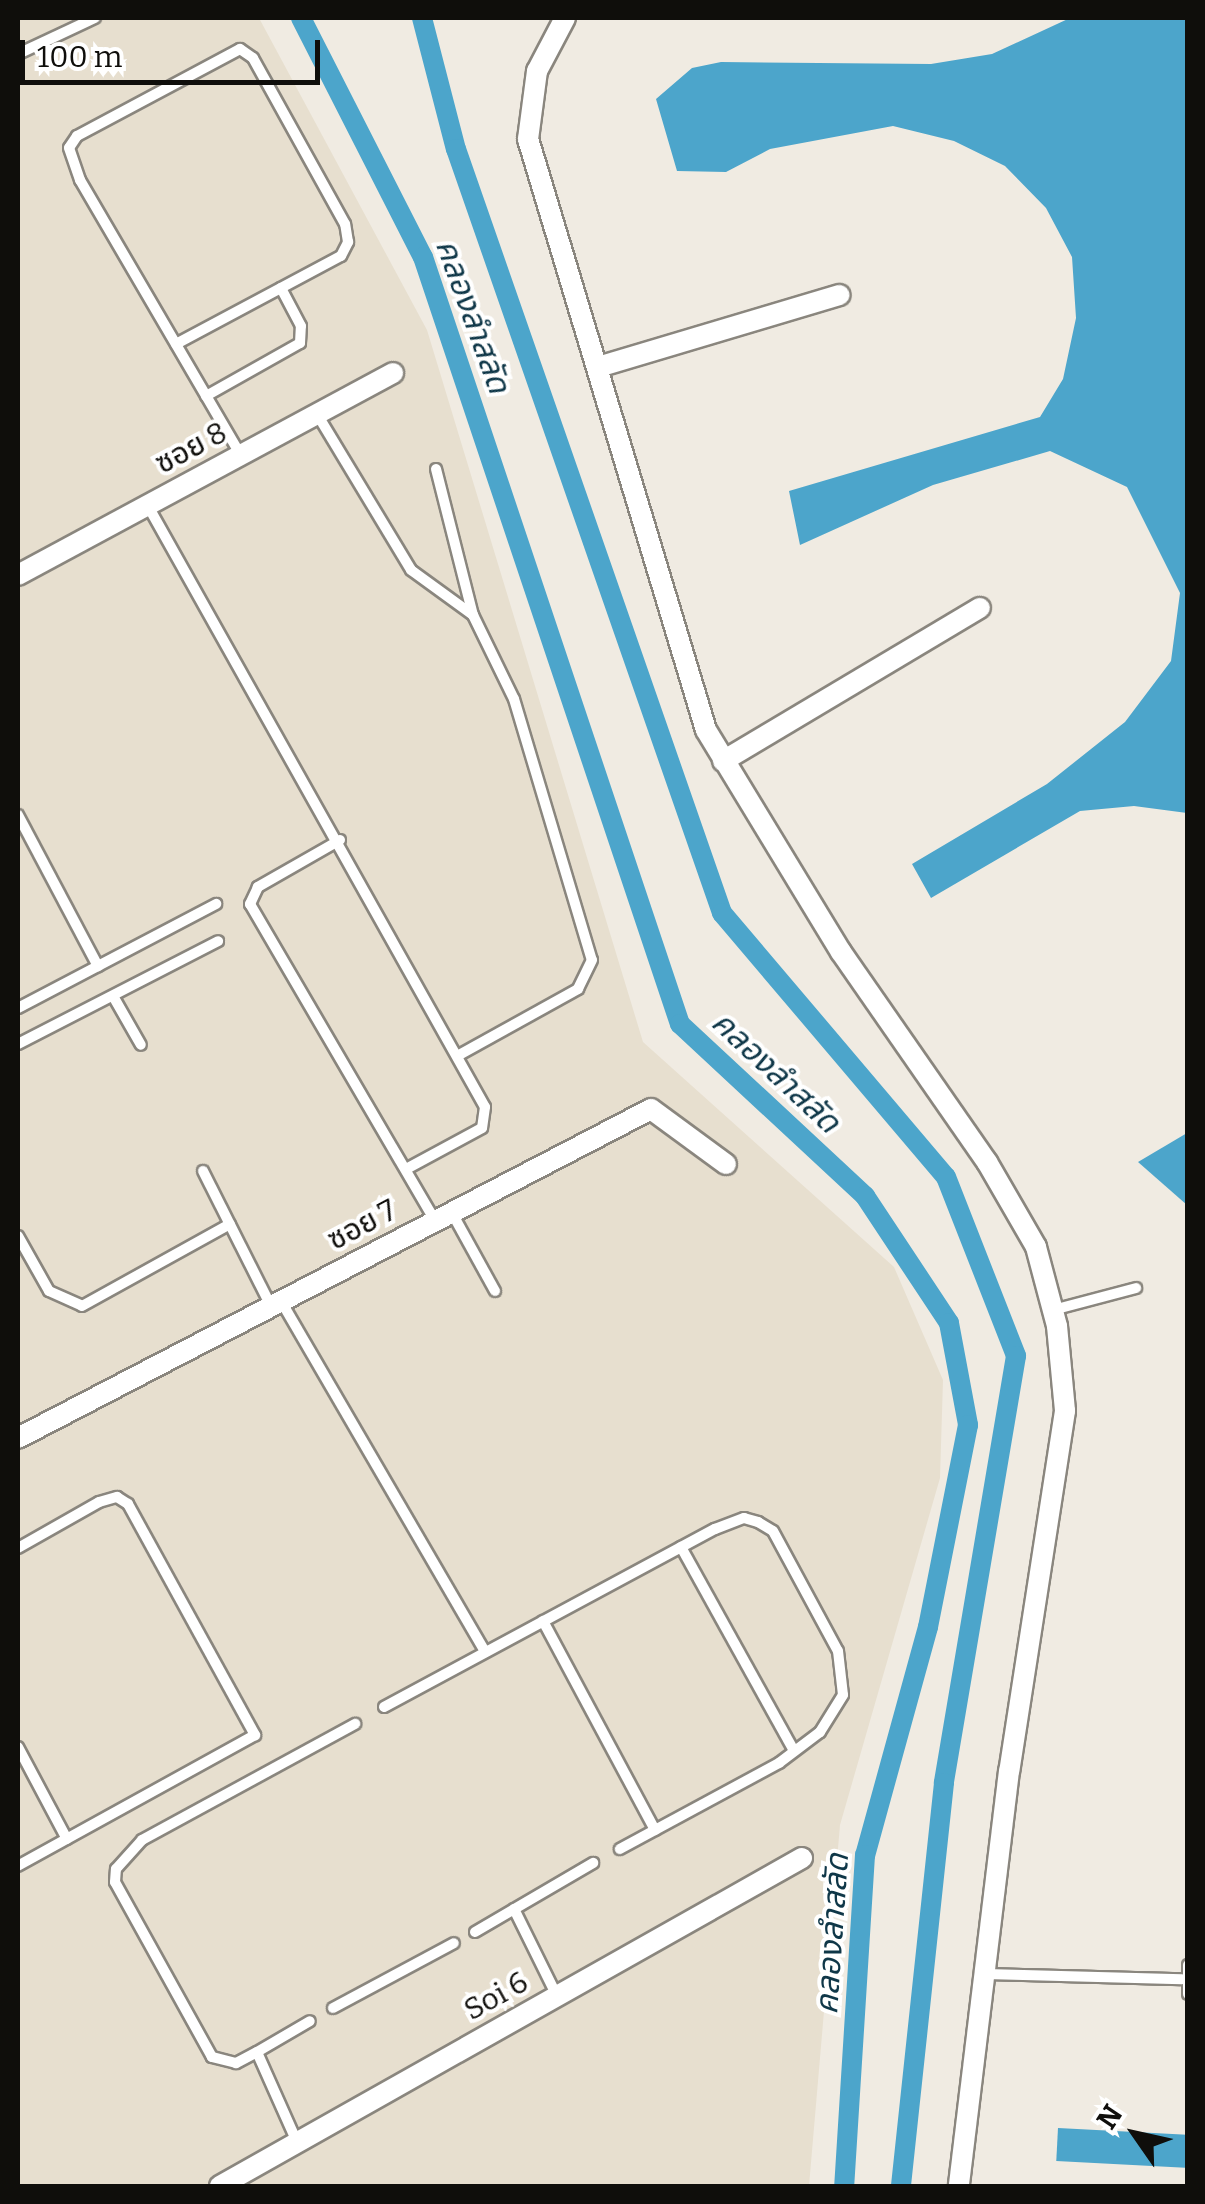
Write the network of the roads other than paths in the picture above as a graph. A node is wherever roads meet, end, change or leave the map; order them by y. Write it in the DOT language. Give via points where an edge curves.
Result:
graph roads {
  1 [pos="95,18"];
  2 [pos="564,18"];
  3 [pos="18,54"];
  4 [pos="281,288"];
  5 [pos="838,296"];
  6 [pos="176,344"];
  7 [pos="598,367"];
  8 [pos="393,373"];
  9 [pos="206,396"];
  10 [pos="317,414"];
  11 [pos="241,455"];
  12 [pos="436,470"];
  13 [pos="148,505"];
  14 [pos="18,575"];
  15 [pos="980,608"];
  16 [pos="472,615"];
  17 [pos="723,761"];
  18 [pos="18,816"];
  19 [pos="340,840"];
  20 [pos="216,904"];
  21 [pos="218,941"];
  22 [pos="98,966"];
  23 [pos="113,996"];
  24 [pos="18,1008"];
  25 [pos="18,1044"];
  26 [pos="141,1044"];
  27 [pos="457,1056"];
  28 [pos="726,1164"];
  29 [pos="410,1167"];
  30 [pos="203,1171"];
  31 [pos="444,1217"];
  32 [pos="230,1224"];
  33 [pos="18,1236"];
  34 [pos="1136,1288"];
  35 [pos="495,1291"];
  36 [pos="276,1304"];
  37 [pos="1053,1310"];
  38 [pos="18,1438"];
  39 [pos="682,1547"];
  40 [pos="18,1548"];
  41 [pos="543,1622"];
  42 [pos="485,1652"];
  43 [pos="384,1706"];
  44 [pos="355,1724"];
  45 [pos="18,1747"];
  46 [pos="794,1751"];
  47 [pos="655,1830"];
  48 [pos="68,1840"];
  49 [pos="620,1849"];
  50 [pos="802,1858"];
  51 [pos="592,1863"];
  52 [pos="18,1866"];
  53 [pos="514,1909"];
  54 [pos="476,1932"];
  55 [pos="454,1943"];
  56 [pos="1188,1965"];
  57 [pos="986,1974"];
  58 [pos="1182,1979"];
  59 [pos="1188,1994"];
  60 [pos="558,1996"];
  61 [pos="332,2008"];
  62 [pos="310,2021"];
  63 [pos="258,2052"];
  64 [pos="298,2142"];
  65 [pos="220,2186"];
  66 [pos="959,2186"];
  1 -- 3 [label="lane"];
  2 -- 7 [label="street" via="537,71 528,139 554,248"];
  4 -- 6 [label="lane"];
  4 -- 6 [label="lane" via="341,256 345,224 253,58 240,49 77,136 68,148"];
  4 -- 9 [label="lane" via="302,326 300,343"];
  5 -- 7 [label="street"];
  6 -- 9 [label="lane"];
  7 -- 17 [label="street" via="662,600"];
  8 -- 10 [label="street, ซอย 8"];
  9 -- 11 [label="lane"];
  10 -- 11 [label="street, ซอย 8"];
  10 -- 16 [label="lane" via="411,570"];
  11 -- 13 [label="street, ซอย 8"];
  12 -- 16 [label="lane"];
  13 -- 14 [label="street, ซอย 8"];
  13 -- 19 [label="lane"];
  15 -- 17 [label="street"];
  16 -- 27 [label="lane" via="514,699 592,960 578,989"];
  17 -- 37 [label="street" via="841,952 987,1162 1036,1248"];
  18 -- 22 [label="lane"];
  19 -- 27 [label="lane"];
  19 -- 29 [label="lane" via="258,887 250,904"];
  20 -- 22 [label="lane"];
  21 -- 23 [label="lane"];
  22 -- 24 [label="lane"];
  23 -- 25 [label="lane"];
  23 -- 26 [label="lane"];
  27 -- 29 [label="lane" via="487,1118"];
  28 -- 31 [label="street, ซอย 7" via="651,1109"];
  29 -- 31 [label="lane"];
  30 -- 32 [label="lane"];
  31 -- 35 [label="lane"];
  31 -- 36 [label="street, ซอย 7"];
  32 -- 33 [label="lane" via="82,1306 49,1291"];
  32 -- 36 [label="lane"];
  34 -- 37 [label="lane"];
  36 -- 38 [label="street, ซอย 7"];
  36 -- 42 [label="lane"];
  37 -- 57 [label="street" via="1066,1411"];
  39 -- 41 [label="lane"];
  39 -- 46 [label="lane"];
  39 -- 46 [label="lane" via="744,1518 773,1531 845,1674 843,1695 820,1732"];
  40 -- 48 [label="lane" via="99,1502 128,1504 254,1735"];
  41 -- 42 [label="lane"];
  41 -- 47 [label="lane"];
  42 -- 43 [label="lane"];
  44 -- 63 [label="lane" via="142,1840 116,1869 115,1882 212,2057 236,2062"];
  45 -- 48 [label="lane"];
  46 -- 47 [label="lane"];
  47 -- 49 [label="lane"];
  48 -- 52 [label="lane"];
  50 -- 60 [label="street, Soi 6"];
  51 -- 53 [label="lane"];
  53 -- 54 [label="lane"];
  53 -- 60 [label="lane"];
  55 -- 61 [label="lane"];
  56 -- 58 [label="lane"];
  57 -- 58 [label="lane"];
  57 -- 66 [label="street"];
  58 -- 59 [label="lane"];
  60 -- 64 [label="street, Soi 6"];
  62 -- 63 [label="lane"];
  63 -- 64 [label="lane"];
  64 -- 65 [label="street, Soi 6"];
}
